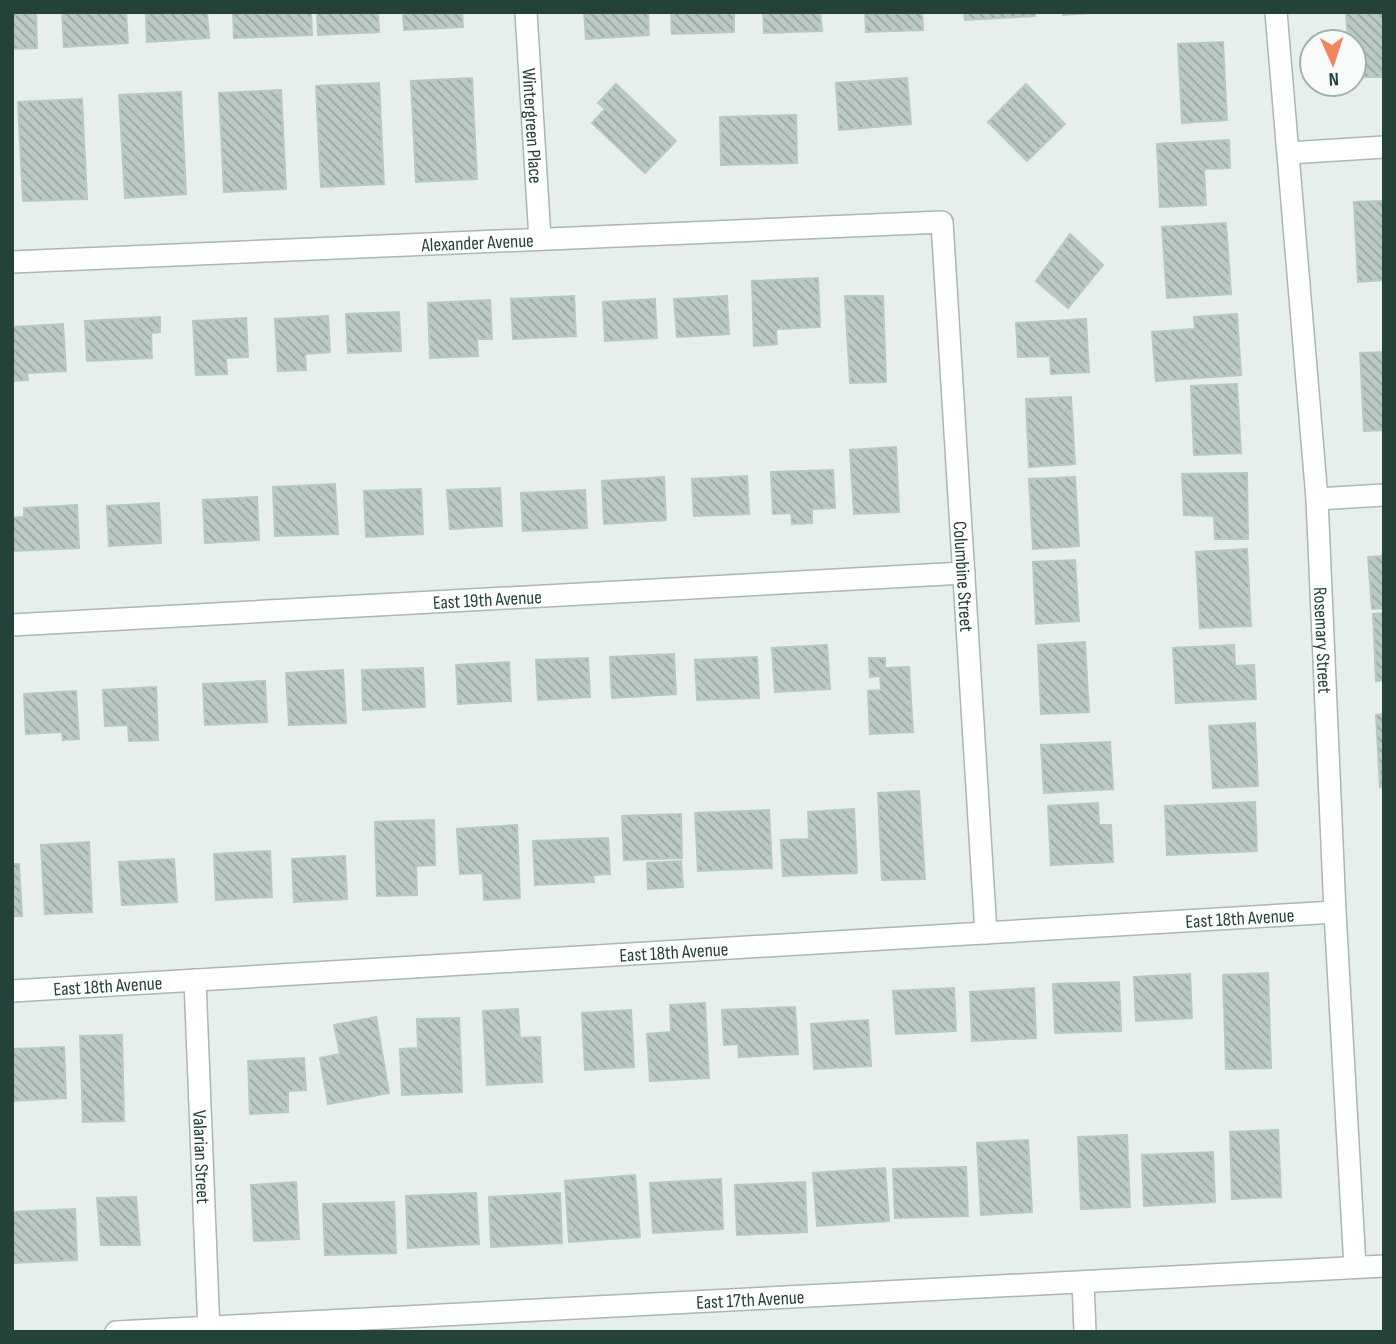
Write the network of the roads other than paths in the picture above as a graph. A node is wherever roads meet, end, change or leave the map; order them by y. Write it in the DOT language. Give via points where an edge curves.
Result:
graph roads {
  1 [pos="526,12"];
  2 [pos="1276,12"];
  3 [pos="1384,147"];
  4 [pos="1289,152"];
  5 [pos="942,222"];
  6 [pos="540,239"];
  7 [pos="12,262"];
  8 [pos="1384,495"];
  9 [pos="1317,499"];
  10 [pos="964,573"];
  11 [pos="12,625"];
  12 [pos="1335,912"];
  13 [pos="986,933"];
  14 [pos="195,980"];
  15 [pos="12,991"];
  16 [pos="1384,1266"];
  17 [pos="1356,1267"];
  18 [pos="1083,1282"];
  19 [pos="209,1329"];
  20 [pos="116,1332"];
  21 [pos="1084,1332"];
  1 -- 6 [label="street, Wintergreen Place"];
  2 -- 4 [label="street, Rosemary Street"];
  3 -- 4 [label="street"];
  4 -- 9 [label="street, Rosemary Street"];
  5 -- 6 [label="street, Alexander Avenue"];
  5 -- 10 [label="street, Columbine Street"];
  6 -- 7 [label="street, Alexander Avenue"];
  8 -- 9 [label="street"];
  9 -- 12 [label="street, Rosemary Street"];
  10 -- 11 [label="street, East 19th Avenue"];
  10 -- 13 [label="street, Columbine Street"];
  12 -- 13 [label="street, East 18th Avenue"];
  12 -- 17 [label="street, Rosemary Street"];
  13 -- 14 [label="street, East 18th Avenue"];
  14 -- 15 [label="street, East 18th Avenue"];
  14 -- 19 [label="street, Valarian Street"];
  16 -- 17 [label="street, East 17th Avenue"];
  17 -- 18 [label="street, East 17th Avenue"];
  18 -- 19 [label="street, East 17th Avenue"];
  18 -- 21 [label="street"];
  19 -- 20 [label="street, East 17th Avenue"];
}
